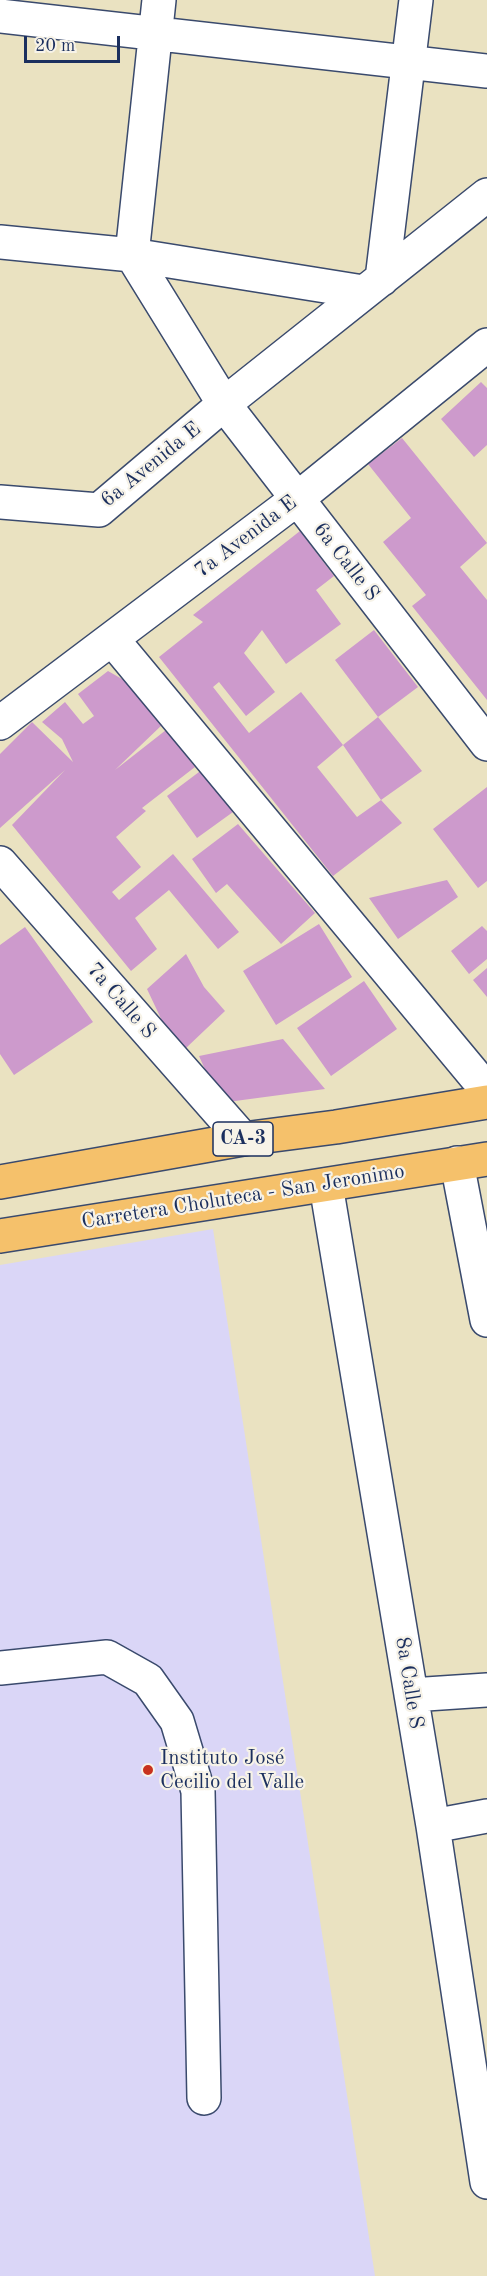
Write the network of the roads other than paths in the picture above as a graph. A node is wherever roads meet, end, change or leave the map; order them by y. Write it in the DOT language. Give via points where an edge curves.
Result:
graph roads {
  1 [pos="159,0"];
  2 [pos="416,0"];
  3 [pos="0,16"];
  4 [pos="155,34"];
  5 [pos="408,63"];
  6 [pos="487,71"];
  7 [pos="487,195"];
  8 [pos="0,242"];
  9 [pos="132,255"];
  10 [pos="372,285"];
  11 [pos="487,346"];
  12 [pos="224,404"];
  13 [pos="297,499"];
  14 [pos="0,502"];
  15 [pos="112,639"];
  16 [pos="0,723"];
  17 [pos="487,744"];
  18 [pos="0,863"];
  19 [pos="483,1082"];
  20 [pos="243,1139"];
  21 [pos="472,1161"];
  22 [pos="0,1182"];
  23 [pos="326,1185"];
  24 [pos="0,1236"];
  25 [pos="487,1320"];
  26 [pos="0,1668"];
  27 [pos="487,1690"];
  28 [pos="411,1695"];
  29 [pos="487,1816"];
  30 [pos="433,1826"];
  31 [pos="204,2098"];
  32 [pos="487,2182"];
  1 -- 4 [label="street"];
  2 -- 5 [label="street"];
  3 -- 4 [label="street"];
  4 -- 5 [label="street"];
  4 -- 9 [label="street"];
  5 -- 6 [label="street"];
  5 -- 10 [label="street"];
  7 -- 10 [label="street, 6a Avenida E"];
  8 -- 9 [label="street"];
  9 -- 10 [label="street"];
  9 -- 12 [label="street, 6a Calle S"];
  10 -- 12 [label="street, 6a Avenida E"];
  11 -- 13 [label="street, 7a Avenida E"];
  12 -- 13 [label="street, 6a Calle S"];
  12 -- 14 [label="street, 6a Avenida E" via="99,510"];
  13 -- 15 [label="street, 7a Avenida E"];
  13 -- 17 [label="street, 6a Calle S"];
  15 -- 16 [label="street, 7a Avenida E"];
  15 -- 19 [label="street"];
  18 -- 20 [label="street, 7a Calle S"];
  19 -- 20 [label="highway, CA-3" via="418,1113"];
  20 -- 22 [label="highway, CA-3"];
  21 -- 23 [label="highway, Carretera Choluteca - San Jeronimo"];
  21 -- 25 [label="street"];
  23 -- 24 [label="highway, Carretera Choluteca - San Jeronimo"];
  23 -- 28 [label="street, 8a Calle S"];
  26 -- 31 [label="street" via="107,1657 148,1680 177,1721 198,1791"];
  27 -- 28 [label="street"];
  28 -- 30 [label="street, 8a Calle S"];
  29 -- 30 [label="street"];
  30 -- 32 [label="street, 8a Calle S"];
}
